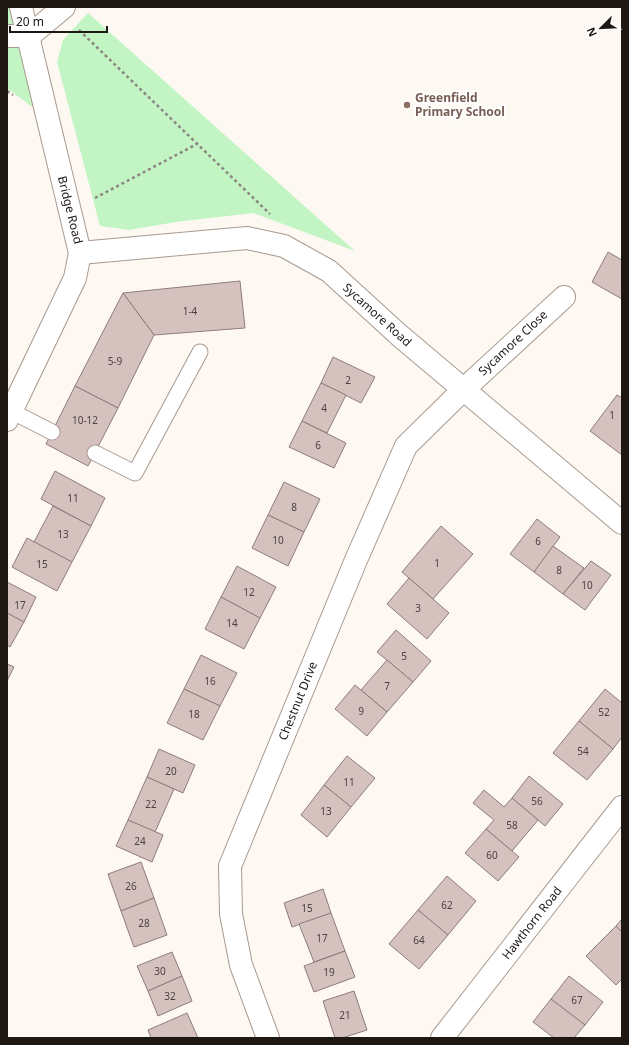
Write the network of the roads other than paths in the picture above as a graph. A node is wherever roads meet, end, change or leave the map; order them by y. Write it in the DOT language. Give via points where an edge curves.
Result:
graph roads {
  1 [pos="21,7"];
  2 [pos="62,9"];
  3 [pos="7,36"];
  4 [pos="29,36"];
  5 [pos="80,253"];
  6 [pos="564,297"];
  7 [pos="200,352"];
  8 [pos="463,390"];
  9 [pos="9,416"];
  10 [pos="52,432"];
  11 [pos="95,453"];
  12 [pos="622,524"];
  13 [pos="622,807"];
  14 [pos="268,1038"];
  15 [pos="442,1038"];
  1 -- 4 [label="street, Bridge Road"];
  2 -- 4 [label="street"];
  3 -- 4 [label="street"];
  4 -- 5 [label="street, Bridge Road"];
  5 -- 8 [label="street, Sycamore Road" via="247,238 284,246 329,271"];
  5 -- 9 [label="street, Bridge Road" via="75,278"];
  6 -- 8 [label="street, Sycamore Close"];
  7 -- 11 [label="lane" via="135,474"];
  8 -- 12 [label="street, Sycamore Road"];
  8 -- 14 [label="street, Chestnut Drive" via="406,446 356,560 230,866 230,914 241,965"];
  9 -- 10 [label="lane"];
  13 -- 15 [label="street, Hawthorn Road"];
}
